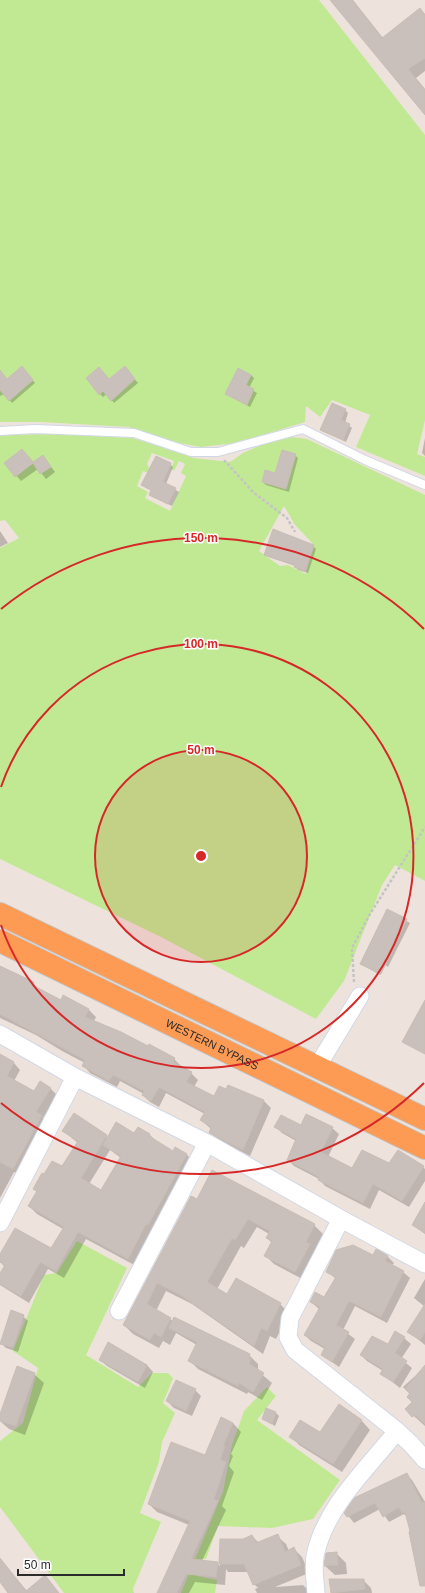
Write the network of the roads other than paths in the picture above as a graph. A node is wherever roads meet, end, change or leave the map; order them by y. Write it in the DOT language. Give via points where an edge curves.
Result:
graph roads {
  1 [pos="0,431"];
  2 [pos="425,485"];
  3 [pos="0,914"];
  4 [pos="0,941"];
  5 [pos="360,996"];
  6 [pos="0,1034"];
  7 [pos="317,1067"];
  8 [pos="75,1077"];
  9 [pos="425,1119"];
  10 [pos="207,1143"];
  11 [pos="425,1148"];
  12 [pos="341,1219"];
  13 [pos="0,1223"];
  14 [pos="425,1264"];
  15 [pos="119,1311"];
  16 [pos="397,1431"];
  17 [pos="425,1460"];
  18 [pos="316,1593"];
  1 -- 2 [label="lane" via="35,429 134,433 191,452 218,452 304,429 364,460"];
  3 -- 7 [label="highway"];
  4 -- 11 [label="highway, WESTERN BYPASS"];
  5 -- 7 [label="street"];
  6 -- 8 [label="street"];
  7 -- 9 [label="highway"];
  8 -- 10 [label="street"];
  8 -- 13 [label="street"];
  10 -- 12 [label="street"];
  10 -- 15 [label="street"];
  12 -- 14 [label="street"];
  12 -- 16 [label="street" via="290,1318 288,1337 295,1350"];
  16 -- 17 [label="street"];
  16 -- 18 [label="street" via="352,1486 321,1536 315,1558"];
}
